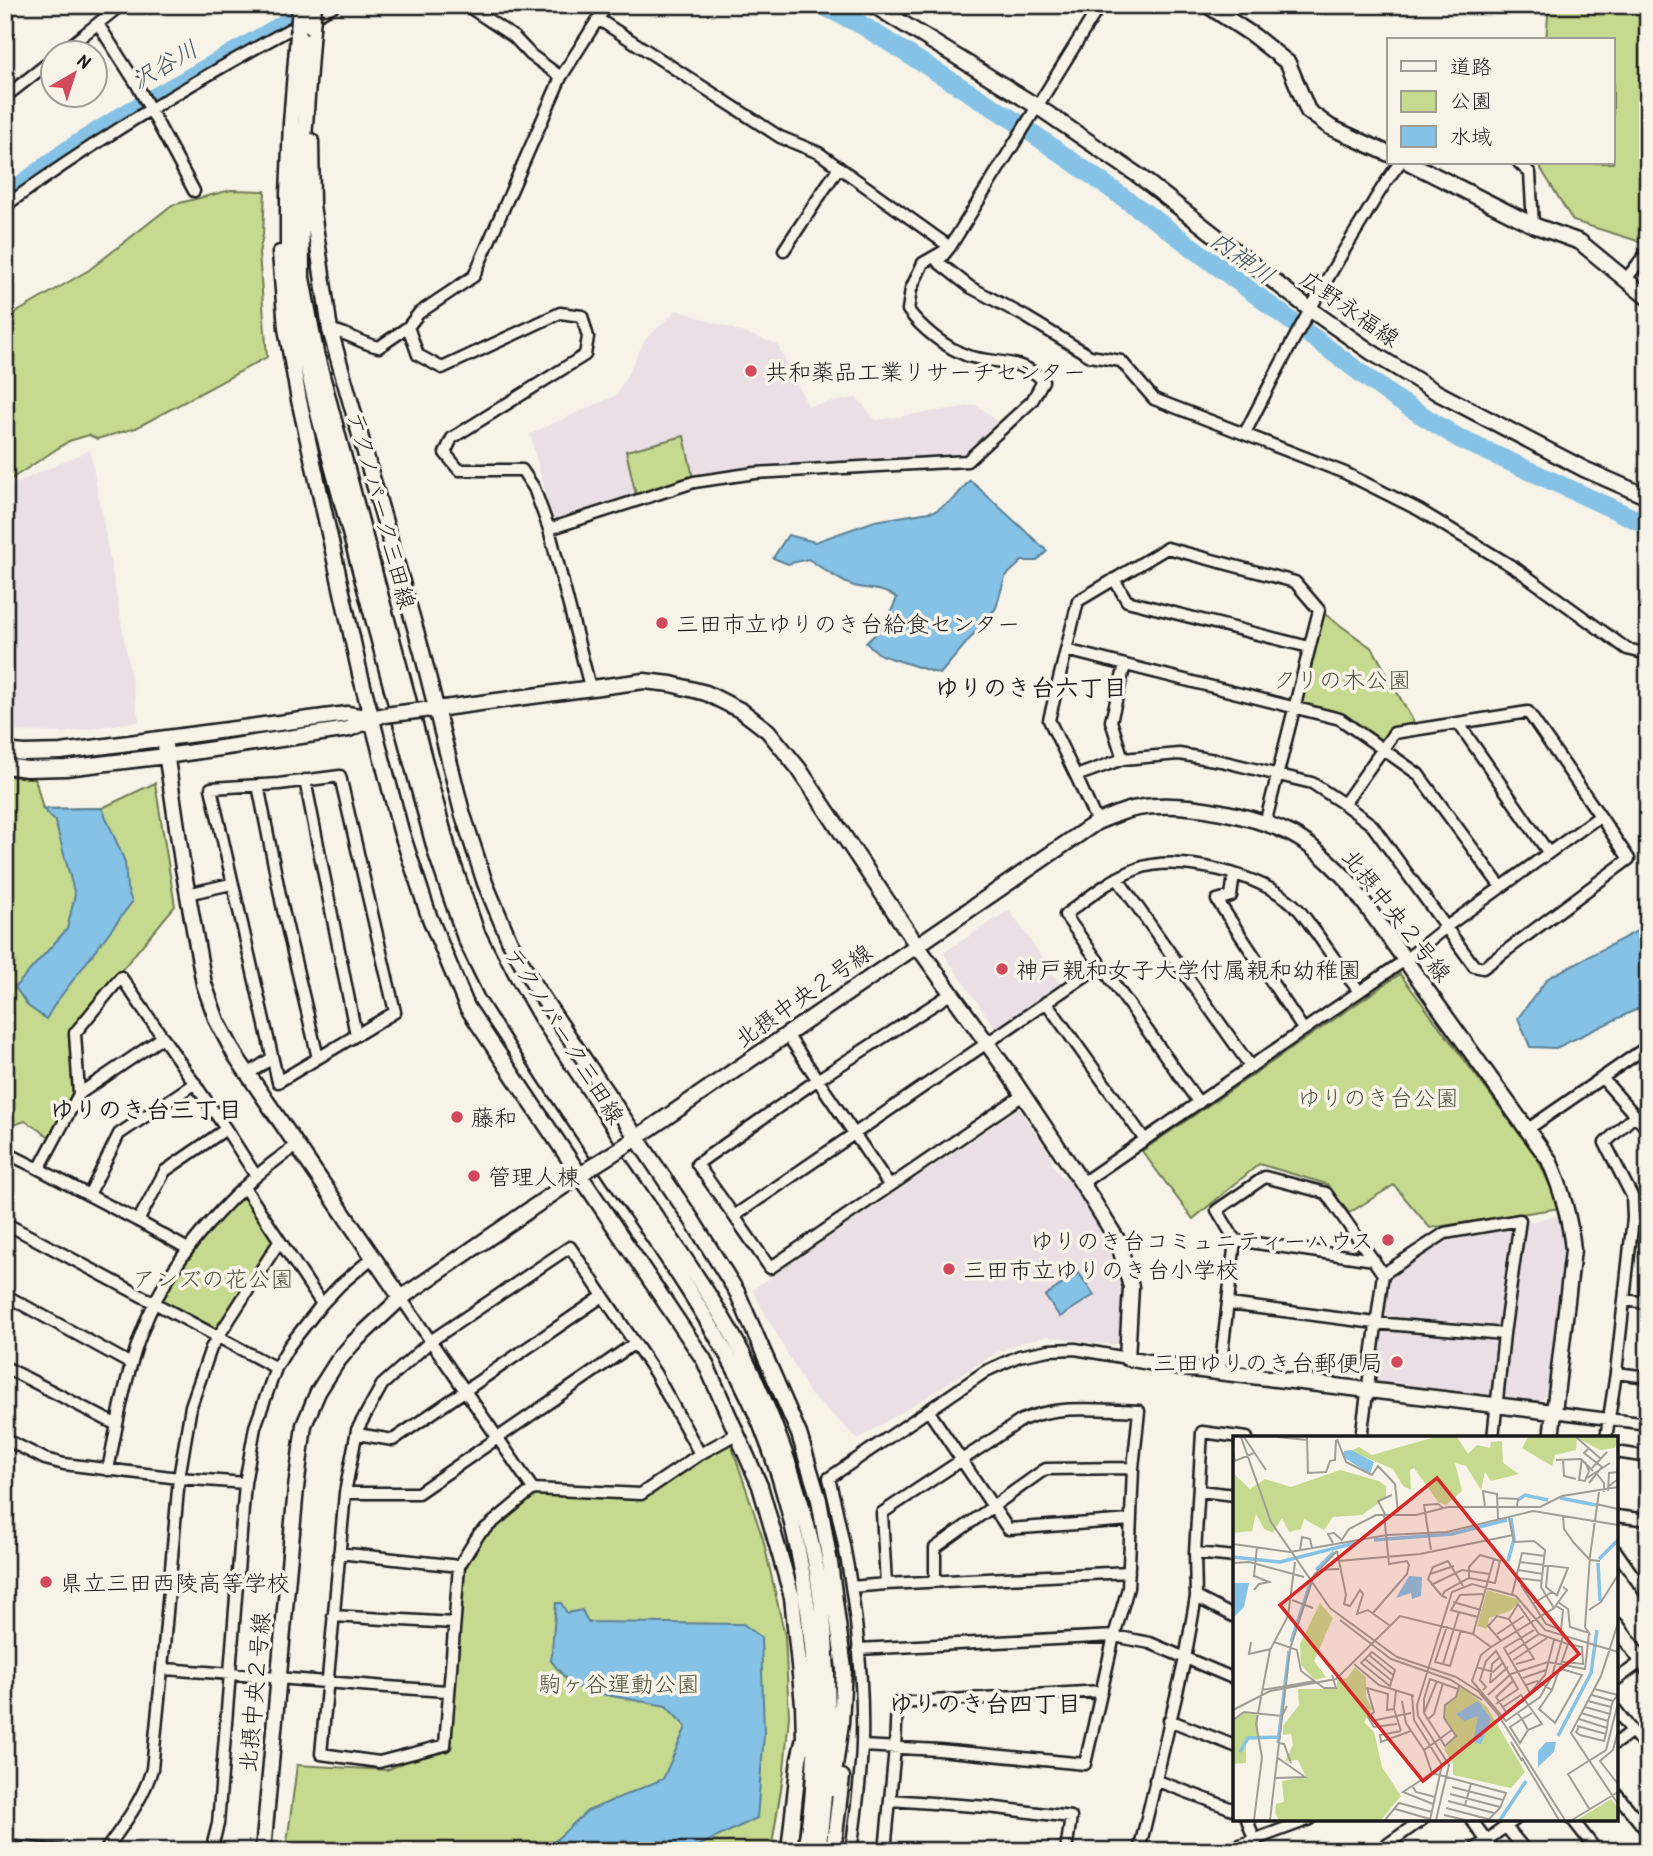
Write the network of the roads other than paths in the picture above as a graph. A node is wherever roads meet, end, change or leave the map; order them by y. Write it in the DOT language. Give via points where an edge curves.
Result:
graph roads {
  1 [pos="121,5"];
  2 [pos="300,5"];
  3 [pos="314,5"];
  4 [pos="335,5"];
  5 [pos="466,5"];
  6 [pos="607,5"];
  7 [pos="873,5"];
  8 [pos="1100,5"];
  9 [pos="1207,5"];
  10 [pos="1230,11"];
  11 [pos="598,19"];
  12 [pos="98,24"];
  13 [pos="80,38"];
  14 [pos="38,71"];
  15 [pos="561,77"];
  16 [pos="307,95"];
  17 [pos="5,97"];
  18 [pos="151,110"];
  19 [pos="1036,110"];
  20 [pos="291,123"];
  21 [pos="1387,153"];
  22 [pos="1399,164"];
  23 [pos="1411,164"];
  24 [pos="1520,164"];
  25 [pos="839,167"];
  26 [pos="194,191"];
  27 [pos="5,206"];
  28 [pos="1533,225"];
  29 [pos="950,247"];
  30 [pos="784,250"];
  31 [pos="1648,251"];
  32 [pos="1626,279"];
  33 [pos="1648,298"];
  34 [pos="1311,310"];
  35 [pos="408,327"];
  36 [pos="330,330"];
  37 [pos="1245,433"];
  38 [pos="1648,497"];
  39 [pos="549,529"];
  40 [pos="1114,579"];
  41 [pos="1310,647"];
  42 [pos="1066,650"];
  43 [pos="1648,654"];
  44 [pos="1125,666"];
  45 [pos="590,687"];
  46 [pos="1294,707"];
  47 [pos="431,710"];
  48 [pos="378,716"];
  49 [pos="1459,724"];
  50 [pos="164,739"];
  51 [pos="1383,749"];
  52 [pos="5,751"];
  53 [pos="166,756"];
  54 [pos="1123,759"];
  55 [pos="5,766"];
  56 [pos="1276,775"];
  57 [pos="1076,776"];
  58 [pos="305,780"];
  59 [pos="258,785"];
  60 [pos="1343,804"];
  61 [pos="1600,816"];
  62 [pos="1097,822"];
  63 [pos="1265,824"];
  64 [pos="1548,852"];
  65 [pos="1234,875"];
  66 [pos="1117,878"];
  67 [pos="231,884"];
  68 [pos="1501,887"];
  69 [pos="187,894"];
  70 [pos="1446,927"];
  71 [pos="916,944"];
  72 [pos="1405,960"];
  73 [pos="1101,965"];
  74 [pos="1358,990"];
  75 [pos="952,993"];
  76 [pos="1046,1002"];
  77 [pos="1303,1029"];
  78 [pos="786,1033"];
  79 [pos="356,1035"];
  80 [pos="163,1037"];
  81 [pos="987,1043"];
  82 [pos="1647,1048"];
  83 [pos="272,1058"];
  84 [pos="318,1058"];
  85 [pos="1251,1067"];
  86 [pos="248,1074"];
  87 [pos="1602,1079"];
  88 [pos="817,1080"];
  89 [pos="195,1083"];
  90 [pos="79,1094"];
  91 [pos="1023,1096"];
  92 [pos="1199,1103"];
  93 [pos="1635,1115"];
  94 [pos="226,1129"];
  95 [pos="1528,1129"];
  96 [pos="1648,1130"];
  97 [pos="853,1133"];
  98 [pos="637,1137"];
  99 [pos="1146,1140"];
  100 [pos="296,1146"];
  101 [pos="5,1152"];
  102 [pos="39,1169"];
  103 [pos="585,1172"];
  104 [pos="257,1176"];
  105 [pos="1082,1183"];
  106 [pos="889,1185"];
  107 [pos="244,1187"];
  108 [pos="89,1195"];
  109 [pos="734,1216"];
  110 [pos="1633,1218"];
  111 [pos="1648,1219"];
  112 [pos="138,1221"];
  113 [pos="5,1223"];
  114 [pos="1236,1240"];
  115 [pos="279,1242"];
  116 [pos="188,1249"];
  117 [pos="372,1258"];
  118 [pos="1374,1260"];
  119 [pos="1383,1274"];
  120 [pos="5,1296"];
  121 [pos="603,1296"];
  122 [pos="401,1298"];
  123 [pos="1624,1300"];
  124 [pos="155,1304"];
  125 [pos="322,1304"];
  126 [pos="1229,1304"];
  127 [pos="1648,1304"];
  128 [pos="1375,1323"];
  129 [pos="1504,1334"];
  130 [pos="218,1338"];
  131 [pos="432,1340"];
  132 [pos="635,1343"];
  133 [pos="1127,1359"];
  134 [pos="131,1364"];
  135 [pos="5,1367"];
  136 [pos="276,1368"];
  137 [pos="1220,1372"];
  138 [pos="1616,1373"];
  139 [pos="1648,1377"];
  140 [pos="1367,1388"];
  141 [pos="466,1390"];
  142 [pos="1496,1405"];
  143 [pos="928,1410"];
  144 [pos="1553,1412"];
  145 [pos="1608,1419"];
  146 [pos="1648,1424"];
  147 [pos="117,1425"];
  148 [pos="357,1434"];
  149 [pos="1233,1436"];
  150 [pos="1361,1436"];
  151 [pos="1493,1436"];
  152 [pos="1551,1436"];
  153 [pos="1606,1436"];
  154 [pos="500,1438"];
  155 [pos="729,1438"];
  156 [pos="5,1439"];
  157 [pos="1618,1452"];
  158 [pos="700,1454"];
  159 [pos="1648,1457"];
  160 [pos="961,1459"];
  161 [pos="1133,1468"];
  162 [pos="108,1470"];
  163 [pos="179,1478"];
  164 [pos="245,1483"];
  165 [pos="533,1489"];
  166 [pos="1199,1491"];
  167 [pos="345,1493"];
  168 [pos="1233,1495"];
  169 [pos="993,1507"];
  170 [pos="1618,1516"];
  171 [pos="1131,1520"];
  172 [pos="1648,1520"];
  173 [pos="339,1553"];
  174 [pos="1195,1553"];
  175 [pos="1618,1554"];
  176 [pos="1233,1557"];
  177 [pos="459,1566"];
  178 [pos="1129,1572"];
  179 [pos="935,1581"];
  180 [pos="887,1584"];
  181 [pos="851,1587"];
  182 [pos="1196,1597"];
  183 [pos="1648,1597"];
  184 [pos="1233,1615"];
  185 [pos="333,1616"];
  186 [pos="454,1623"];
  187 [pos="1618,1628"];
  188 [pos="1114,1636"];
  189 [pos="859,1649"];
  190 [pos="1185,1659"];
  191 [pos="1645,1665"];
  192 [pos="162,1669"];
  193 [pos="231,1673"];
  194 [pos="278,1678"];
  195 [pos="1233,1678"];
  196 [pos="1618,1679"];
  197 [pos="327,1683"];
  198 [pos="449,1691"];
  199 [pos="1102,1691"];
  200 [pos="1618,1713"];
  201 [pos="1169,1720"];
  202 [pos="841,1723"];
  203 [pos="1632,1731"];
  204 [pos="804,1738"];
  205 [pos="1618,1741"];
  206 [pos="1233,1745"];
  207 [pos="862,1746"];
  208 [pos="895,1748"];
  209 [pos="1648,1751"];
  210 [pos="1155,1780"];
  211 [pos="1618,1796"];
  212 [pos="890,1800"];
  213 [pos="824,1807"];
  214 [pos="1233,1809"];
  215 [pos="1248,1821"];
  216 [pos="1305,1821"];
  217 [pos="1420,1821"];
  218 [pos="1472,1821"];
  219 [pos="1514,1821"];
  220 [pos="1574,1821"];
  221 [pos="1506,1827"];
  222 [pos="1648,1833"];
  223 [pos="1254,1840"];
  224 [pos="1487,1841"];
  225 [pos="5,1846"];
  226 [pos="806,1846"];
  227 [pos="31,1849"];
  228 [pos="61,1851"];
  229 [pos="105,1851"];
  230 [pos="211,1851"];
  231 [pos="263,1851"];
  232 [pos="789,1851"];
  233 [pos="818,1851"];
  234 [pos="833,1851"];
  235 [pos="851,1851"];
  236 [pos="886,1851"];
  237 [pos="1066,1851"];
  238 [pos="1139,1851"];
  239 [pos="1224,1851"];
  240 [pos="1258,1851"];
  241 [pos="1378,1851"];
  242 [pos="1472,1851"];
  243 [pos="1494,1851"];
  244 [pos="1526,1851"];
  245 [pos="1597,1851"];
  1 -- 12 [label="street"];
  2 -- 20 [label="main road, テクノパーク三田線, bridge"];
  3 -- 16 [label="main road, テクノパーク三田線, bridge"];
  4 -- 18 [label="street"];
  5 -- 15 [label="street"];
  6 -- 11 [label="street"];
  7 -- 19 [label="main road, 広野永福線"];
  8 -- 19 [label="street"];
  9 -- 10 [label="main road"];
  10 -- 21 [label="main road" via="1288,63 1308,111 1329,127"];
  11 -- 15 [label="street"];
  11 -- 25 [label="street" via="780,137"];
  12 -- 13 [label="street"];
  12 -- 18 [label="street"];
  14 -- 17 [label="street"];
  15 -- 35 [label="street" via="474,276 419,313"];
  16 -- 36 [label="main road" via="312,205"];
  16 -- 213 [label="main road, テクノパーク三田線" via="301,180 302,278 314,340 448,849 477,933 503,984 716,1308 750,1370 778,1436 817,1568 824,1616 828,1712"];
  18 -- 26 [label="street"];
  18 -- 27 [label="street"];
  19 -- 29 [label="street"];
  19 -- 34 [label="main road, 広野永福線" via="1139,176"];
  20 -- 48 [label="main road" via="282,137 279,198 286,328 299,400"];
  20 -- 226 [label="main road, テクノパーク三田線" via="288,258 297,323 464,938 491,991 704,1314 739,1377 766,1440 792,1521 810,1616 815,1711"];
  22 -- 34 [label="street" via="1328,275"];
  23 -- 28 [label="main road"];
  24 -- 28 [label="street" via="1530,173"];
  25 -- 29 [label="street"];
  25 -- 30 [label="street"];
  28 -- 32 [label="main road" via="1580,242"];
  29 -- 37 [label="street" via="938,262 970,288 1090,356 1121,361 1154,399"];
  29 -- 39 [label="street" via="923,263 911,289 908,310 953,350 1023,366 1042,382 1032,401 967,461 755,473 694,482"];
  31 -- 32 [label="street"];
  32 -- 33 [label="main road"];
  34 -- 37 [label="street"];
  34 -- 38 [label="main road, 広野永福線" via="1438,393"];
  35 -- 36 [label="street" via="379,347"];
  35 -- 39 [label="street" via="418,355 442,368 560,313 582,316 588,337 585,355 452,438 445,453 459,470 522,470"];
  36 -- 47 [label="main road" via="390,535"];
  37 -- 43 [label="street" via="1345,473 1419,510 1518,570 1627,649"];
  39 -- 45 [label="street"];
  40 -- 41 [label="street" via="1127,601"];
  40 -- 41 [label="street" via="1167,548 1295,582 1319,610"];
  40 -- 42 [label="street" via="1078,601"];
  41 -- 46 [label="street"];
  42 -- 44 [label="street"];
  42 -- 57 [label="street" via="1049,720"];
  44 -- 46 [label="street"];
  44 -- 54 [label="street" via="1111,721"];
  45 -- 47 [label="main road"];
  45 -- 71 [label="main road" via="644,681 680,686 743,711 768,731 803,775"];
  46 -- 51 [label="street" via="1340,719"];
  46 -- 56 [label="street"];
  47 -- 48 [label="main road, bridge"];
  47 -- 98 [label="main road" via="485,883 510,942 571,1043"];
  48 -- 50 [label="main road" via="347,714"];
  48 -- 53 [label="main road" via="349,729"];
  48 -- 103 [label="main road" via="401,831 425,905 467,1007"];
  49 -- 51 [label="street" via="1394,733"];
  49 -- 61 [label="street" via="1528,712"];
  49 -- 64 [label="street"];
  50 -- 52 [label="main road" via="61,752"];
  50 -- 53 [label="main road"];
  51 -- 60 [label="street"];
  51 -- 68 [label="street" via="1418,774"];
  53 -- 55 [label="main road" via="66,768"];
  53 -- 69 [label="main road"];
  54 -- 56 [label="street" via="1179,754"];
  54 -- 57 [label="street"];
  56 -- 60 [label="street" via="1312,783"];
  56 -- 63 [label="street"];
  57 -- 62 [label="street"];
  58 -- 59 [label="street"];
  58 -- 79 [label="street"];
  58 -- 79 [label="street" via="340,776 395,1012"];
  59 -- 67 [label="street" via="211,789"];
  59 -- 84 [label="street"];
  60 -- 70 [label="street" via="1372,825"];
  61 -- 64 [label="street"];
  61 -- 70 [label="street" via="1629,859 1483,968 1474,966"];
  62 -- 63 [label="main road, 北摂中央２号線" via="1157,805 1209,810"];
  62 -- 71 [label="main road, 北摂中央２号線"];
  63 -- 72 [label="main road, 北摂中央２号線" via="1298,838 1326,858"];
  64 -- 68 [label="street"];
  65 -- 66 [label="street" via="1167,863 1140,867"];
  65 -- 74 [label="street" via="1275,890 1296,907"];
  65 -- 77 [label="street" via="1231,896 1217,901"];
  66 -- 73 [label="street" via="1065,915"];
  66 -- 85 [label="street"];
  67 -- 69 [label="street"];
  67 -- 83 [label="street"];
  68 -- 70 [label="street"];
  69 -- 86 [label="main road" via="204,984 217,1021"];
  70 -- 72 [label="street"];
  71 -- 75 [label="main road"];
  71 -- 78 [label="main road, 北摂中央２号線"];
  72 -- 74 [label="street"];
  72 -- 95 [label="main road, 北摂中央２号線"];
  73 -- 76 [label="street"];
  73 -- 92 [label="street"];
  74 -- 77 [label="street"];
  75 -- 81 [label="main road"];
  75 -- 88 [label="street"];
  76 -- 81 [label="street"];
  76 -- 99 [label="street"];
  77 -- 85 [label="street"];
  78 -- 88 [label="street"];
  78 -- 98 [label="main road, 北摂中央２号線"];
  79 -- 84 [label="street"];
  80 -- 89 [label="street"];
  80 -- 90 [label="street"];
  80 -- 90 [label="street" via="121,977 75,1034"];
  81 -- 91 [label="main road"];
  81 -- 97 [label="street"];
  82 -- 87 [label="street"];
  83 -- 84 [label="street" via="278,1082"];
  83 -- 86 [label="street"];
  85 -- 92 [label="street"];
  86 -- 100 [label="main road"];
  87 -- 93 [label="street"];
  87 -- 95 [label="street"];
  88 -- 97 [label="street"];
  88 -- 109 [label="street" via="696,1164"];
  89 -- 94 [label="street"];
  89 -- 108 [label="street" via="119,1134"];
  90 -- 102 [label="street"];
  91 -- 105 [label="main road"];
  91 -- 106 [label="street"];
  92 -- 99 [label="street"];
  93 -- 96 [label="street"];
  93 -- 110 [label="street" via="1605,1143 1632,1196"];
  94 -- 104 [label="street"];
  94 -- 112 [label="street" via="165,1171"];
  95 -- 144 [label="main road, 北摂中央２号線" via="1549,1160 1571,1222 1573,1250"];
  97 -- 106 [label="street"];
  97 -- 109 [label="street"];
  98 -- 103 [label="main road, 北摂中央２号線, bridge"];
  98 -- 202 [label="main road" via="737,1292 799,1434 819,1500 832,1575 844,1669"];
  99 -- 105 [label="street"];
  100 -- 104 [label="street"];
  100 -- 117 [label="main road"];
  101 -- 102 [label="street"];
  102 -- 108 [label="street"];
  103 -- 122 [label="main road, 北摂中央２号線"];
  103 -- 204 [label="main road" via="704,1360 760,1486 792,1597"];
  104 -- 107 [label="street"];
  105 -- 133 [label="main road" via="1118,1241 1127,1266 1132,1304"];
  106 -- 109 [label="street" via="770,1268"];
  107 -- 115 [label="street"];
  107 -- 116 [label="street"];
  108 -- 112 [label="street"];
  110 -- 111 [label="street"];
  110 -- 123 [label="street"];
  112 -- 116 [label="street"];
  113 -- 124 [label="street"];
  114 -- 118 [label="street"];
  114 -- 118 [label="street" via="1217,1210 1265,1177 1326,1193"];
  114 -- 126 [label="street"];
  115 -- 125 [label="street"];
  115 -- 130 [label="street"];
  116 -- 124 [label="street"];
  117 -- 122 [label="main road"];
  117 -- 125 [label="street"];
  118 -- 119 [label="street"];
  119 -- 128 [label="street"];
  119 -- 129 [label="street" via="1445,1233 1520,1220"];
  120 -- 134 [label="street"];
  121 -- 131 [label="street" via="570,1247"];
  121 -- 132 [label="street"];
  121 -- 141 [label="street"];
  122 -- 131 [label="street"];
  122 -- 194 [label="main road, 北摂中央２号線" via="337,1362 304,1425"];
  123 -- 127 [label="street"];
  123 -- 138 [label="street"];
  124 -- 130 [label="street"];
  124 -- 134 [label="street"];
  125 -- 136 [label="street"];
  126 -- 128 [label="street"];
  126 -- 137 [label="street"];
  128 -- 129 [label="street"];
  128 -- 140 [label="street"];
  129 -- 142 [label="street"];
  130 -- 136 [label="street"];
  130 -- 163 [label="street" via="191,1406"];
  131 -- 141 [label="street"];
  131 -- 148 [label="street" via="382,1385"];
  132 -- 154 [label="street"];
  132 -- 158 [label="street"];
  133 -- 137 [label="main road"];
  133 -- 143 [label="street" via="1075,1349 1019,1356 986,1371"];
  134 -- 147 [label="street"];
  135 -- 147 [label="street"];
  136 -- 164 [label="street" via="255,1427"];
  137 -- 140 [label="main road"];
  138 -- 139 [label="street"];
  138 -- 145 [label="street"];
  140 -- 142 [label="main road"];
  140 -- 150 [label="street"];
  141 -- 148 [label="street" via="393,1440"];
  141 -- 154 [label="street"];
  142 -- 144 [label="main road"];
  142 -- 151 [label="street"];
  143 -- 160 [label="street"];
  143 -- 181 [label="street" via="829,1478"];
  144 -- 145 [label="street"];
  144 -- 152 [label="main road, 北摂中央２号線"];
  145 -- 146 [label="street"];
  145 -- 153 [label="street"];
  147 -- 162 [label="street"];
  148 -- 167 [label="street"];
  149 -- 166 [label="street" via="1202,1432"];
  154 -- 165 [label="street"];
  154 -- 167 [label="street" via="418,1493"];
  155 -- 158 [label="street"];
  156 -- 162 [label="street" via="64,1464"];
  157 -- 159 [label="street"];
  158 -- 165 [label="street" via="641,1494"];
  160 -- 161 [label="street" via="1042,1412 1139,1410"];
  160 -- 169 [label="street"];
  160 -- 180 [label="street" via="882,1513"];
  161 -- 169 [label="street" via="1046,1469"];
  161 -- 171 [label="street"];
  162 -- 163 [label="street"];
  163 -- 164 [label="street"];
  163 -- 192 [label="street"];
  164 -- 193 [label="street"];
  165 -- 177 [label="street" via="478,1534"];
  166 -- 168 [label="street"];
  166 -- 174 [label="street"];
  167 -- 173 [label="street"];
  169 -- 171 [label="street" via="1008,1530"];
  169 -- 179 [label="street" via="935,1548"];
  170 -- 172 [label="street"];
  171 -- 178 [label="street"];
  173 -- 177 [label="street"];
  173 -- 185 [label="street"];
  174 -- 176 [label="street"];
  174 -- 182 [label="street"];
  175 -- 183 [label="street"];
  177 -- 186 [label="street"];
  178 -- 179 [label="street"];
  178 -- 188 [label="street"];
  179 -- 180 [label="street"];
  180 -- 181 [label="street"];
  181 -- 189 [label="street"];
  182 -- 184 [label="street"];
  182 -- 190 [label="street"];
  185 -- 186 [label="street"];
  185 -- 197 [label="street"];
  186 -- 198 [label="street"];
  187 -- 191 [label="main road"];
  188 -- 189 [label="street"];
  188 -- 190 [label="street" via="1150,1643"];
  188 -- 199 [label="street"];
  189 -- 207 [label="street"];
  190 -- 195 [label="street"];
  190 -- 201 [label="street"];
  191 -- 196 [label="street"];
  192 -- 193 [label="street"];
  192 -- 229 [label="street" via="148,1784"];
  193 -- 194 [label="street"];
  193 -- 230 [label="street" via="218,1824"];
  194 -- 197 [label="street"];
  194 -- 231 [label="main road, 北摂中央２号線"];
  197 -- 198 [label="street"];
  197 -- 198 [label="street" via="321,1754 379,1762 445,1745"];
  199 -- 208 [label="street" via="897,1703"];
  199 -- 208 [label="street" via="1085,1764"];
  200 -- 203 [label="street"];
  201 -- 206 [label="street"];
  201 -- 210 [label="street"];
  202 -- 213 [label="main road" via="834,1782"];
  202 -- 234 [label="main road" via="844,1757"];
  203 -- 205 [label="street"];
  203 -- 209 [label="street"];
  204 -- 226 [label="main road" via="801,1818"];
  204 -- 232 [label="main road"];
  207 -- 208 [label="street"];
  207 -- 235 [label="street"];
  208 -- 212 [label="street"];
  210 -- 214 [label="street"];
  210 -- 238 [label="street"];
  211 -- 222 [label="street"];
  212 -- 236 [label="street"];
  212 -- 237 [label="street" via="1071,1817"];
  213 -- 233 [label="main road, テクノパーク三田線"];
  215 -- 223 [label="street"];
  216 -- 223 [label="street"];
  217 -- 241 [label="street"];
  218 -- 224 [label="street"];
  219 -- 221 [label="street"];
  220 -- 245 [label="street"];
  221 -- 224 [label="street"];
  221 -- 244 [label="street"];
  223 -- 239 [label="street"];
  223 -- 240 [label="street"];
  224 -- 242 [label="street"];
  224 -- 243 [label="street"];
  225 -- 227 [label="street"];
  227 -- 228 [label="street"];
}
